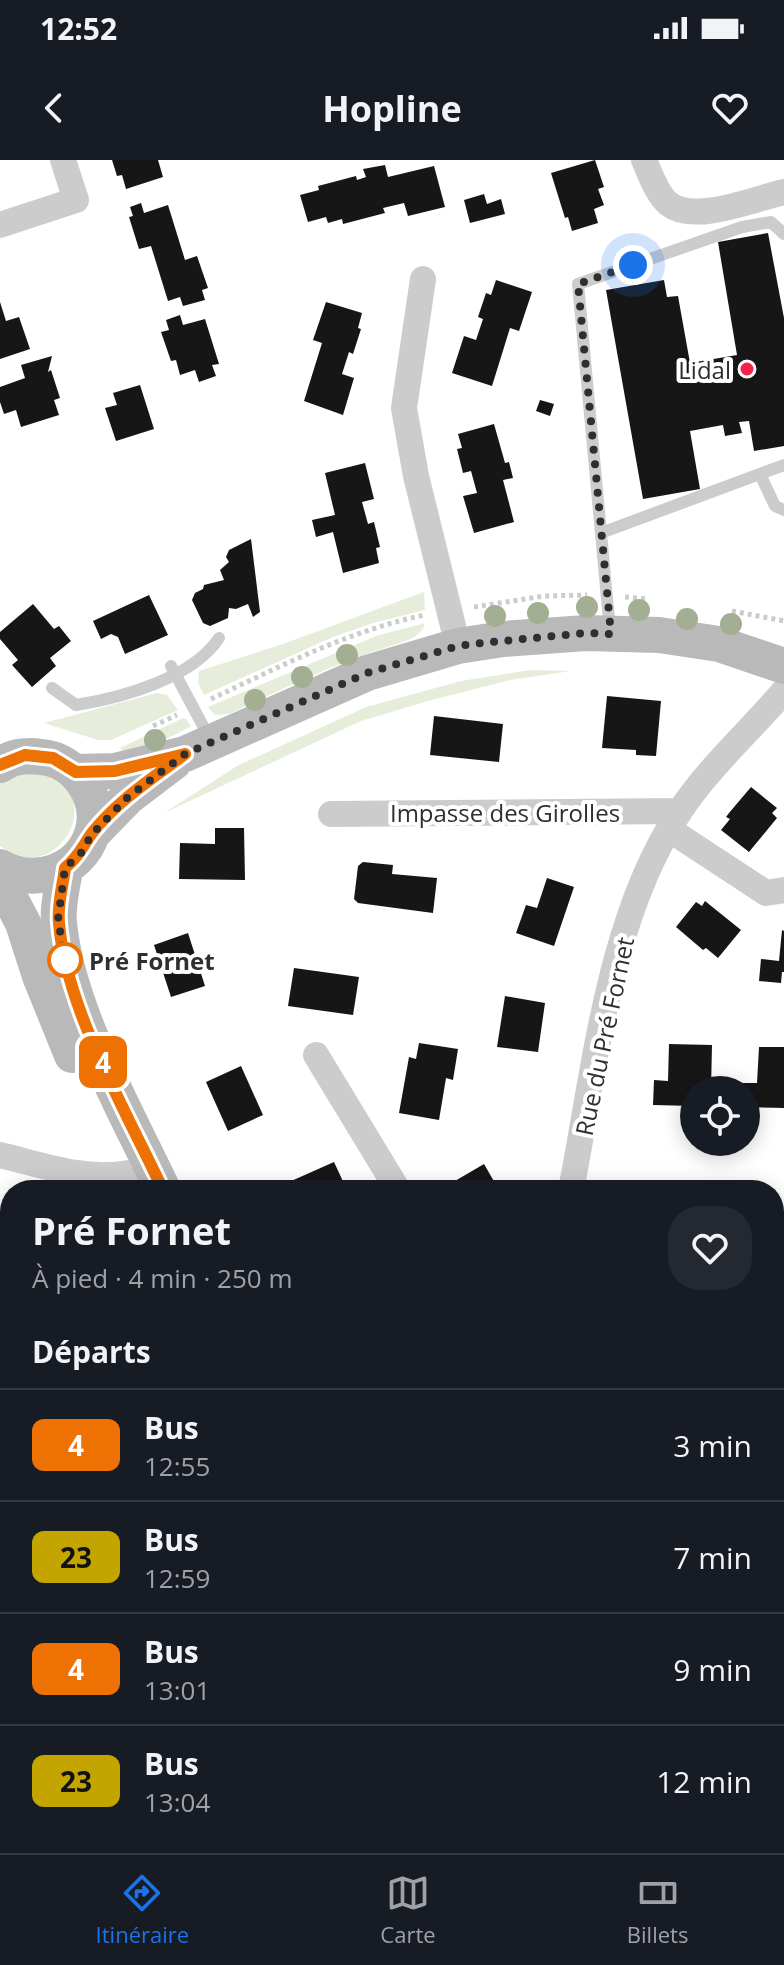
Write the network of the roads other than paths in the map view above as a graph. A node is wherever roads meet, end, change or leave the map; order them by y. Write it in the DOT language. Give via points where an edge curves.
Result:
graph roads {
  1 [pos="63,160"];
  2 [pos="644,160"];
  3 [pos="784,192"];
  4 [pos="0,225"];
  5 [pos="784,234"];
  6 [pos="423,279"];
  7 [pos="784,465"];
  8 [pos="760,474"];
  9 [pos="784,510"];
  10 [pos="601,533"];
  11 [pos="611,634"];
  12 [pos="219,638"];
  13 [pos="458,646"];
  14 [pos="784,666"];
  15 [pos="174,670"];
  16 [pos="52,688"];
  17 [pos="784,691"];
  18 [pos="198,748"];
  19 [pos="8,755"];
  20 [pos="76,772"];
  21 [pos="331,814"];
  22 [pos="675,820"];
  23 [pos="92,834"];
  24 [pos="0,867"];
  25 [pos="65,868"];
  26 [pos="0,879"];
  27 [pos="784,890"];
  28 [pos="316,1055"];
  29 [pos="0,1155"];
  30 [pos="122,1180"];
  31 [pos="131,1180"];
  32 [pos="158,1180"];
  33 [pos="392,1180"];
  34 [pos="573,1180"];
  1 -- 4 [label="street" via="76,200"];
  2 -- 3 [label="street" via="667,203 682,210 702,213"];
  5 -- 10 [label="lane" via="771,222 742,227 578,284"];
  6 -- 13 [label="street" via="404,408"];
  7 -- 8 [label="lane"];
  8 -- 9 [label="lane" via="775,506"];
  8 -- 10 [label="lane"];
  10 -- 11 [label="lane"];
  11 -- 13 [label="street"];
  11 -- 14 [label="street" via="719,644"];
  12 -- 15 [label="lane" via="212,649"];
  13 -- 18 [label="street" via="367,673"];
  15 -- 16 [label="lane" via="98,702 76,705"];
  15 -- 18 [label="lane"];
  17 -- 22 [label="street, Rue du Pré Fornet"];
  18 -- 20 [label="street" via="115,771"];
  18 -- 23 [label="street" via="128,797"];
  19 -- 20 [label="street" via="53,758"];
  20 -- 23 [label="street" via="92,801"];
  21 -- 22 [label="street, Impasse des Girolles"];
  22 -- 27 [label="street" via="766,893"];
  22 -- 34 [label="street, Rue du Pré Fornet" via="654,856 617,956"];
  23 -- 25 [label="street"];
  24 -- 25 [label="street" via="23,876 45,876"];
  25 -- 32 [label="street" via="58,919 73,991"];
  26 -- 31 [label="street"];
  28 -- 33 [label="street"];
  29 -- 30 [label="street"];
}
